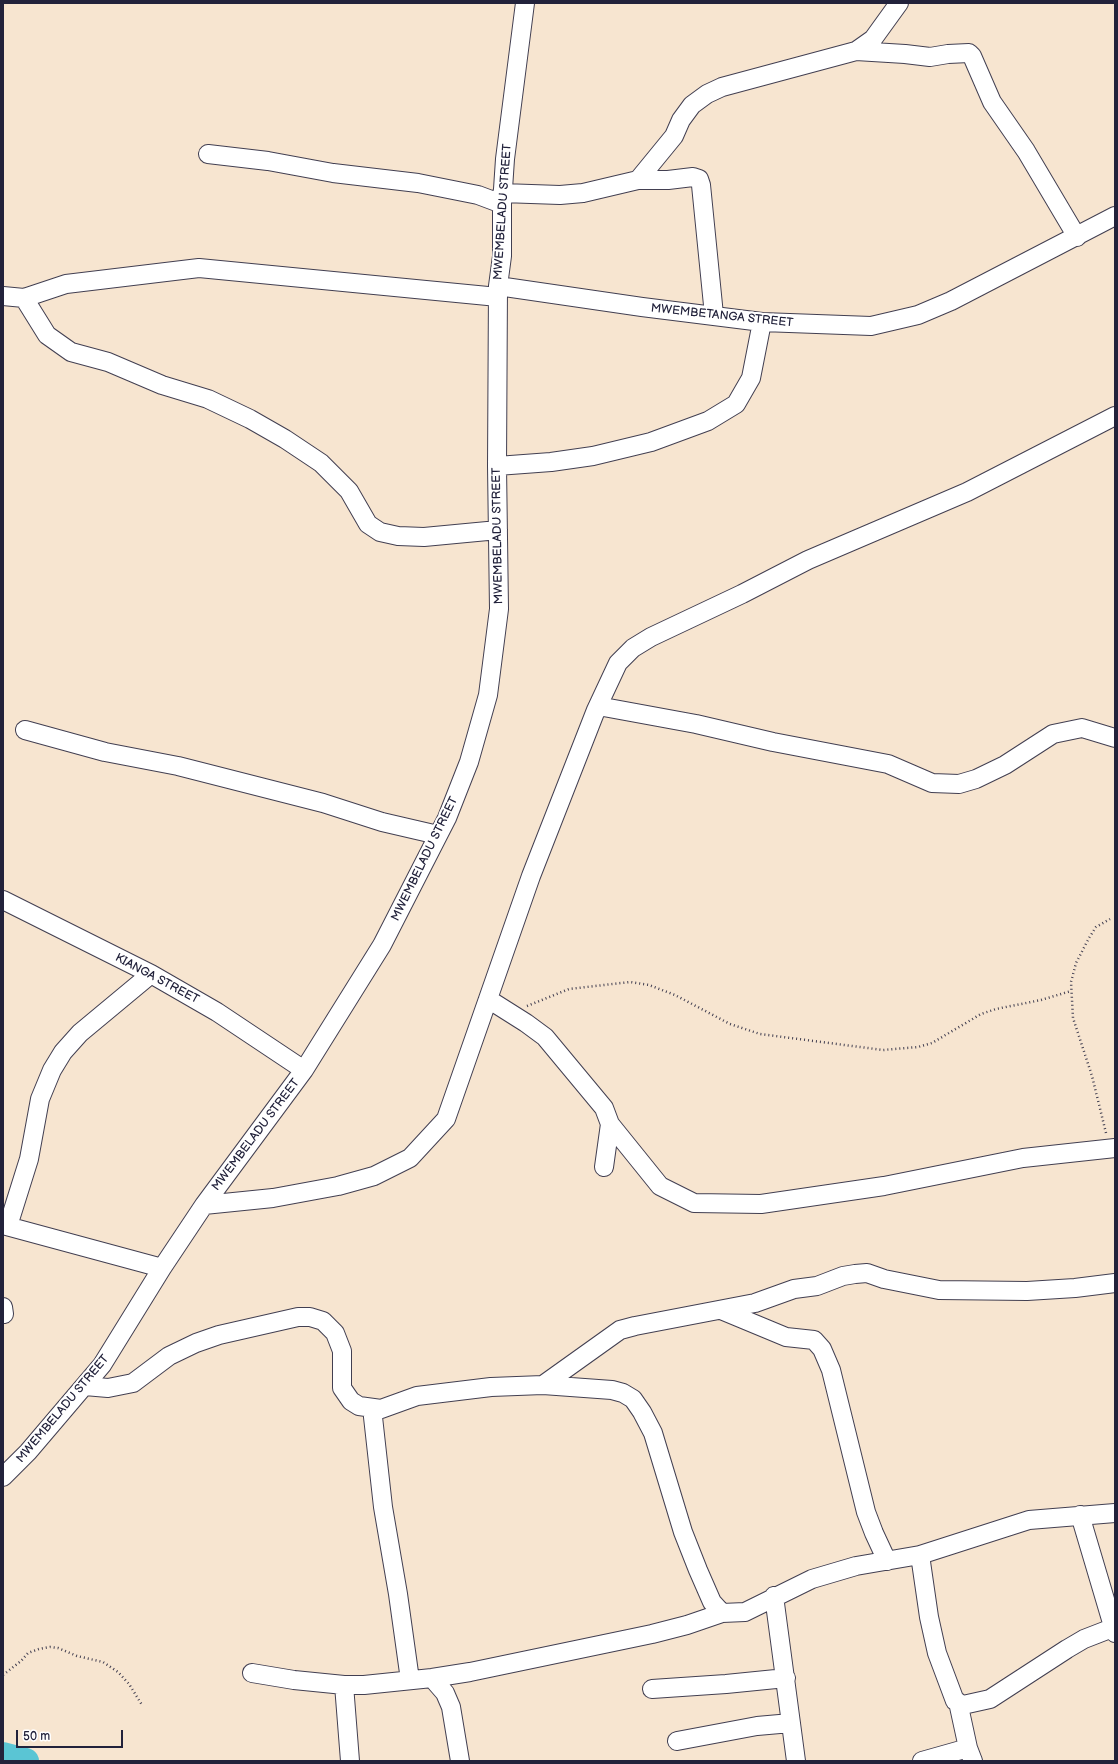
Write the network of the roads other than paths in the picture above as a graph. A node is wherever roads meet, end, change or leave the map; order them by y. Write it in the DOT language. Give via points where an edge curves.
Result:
graph roads {
  1 [pos="525,3"];
  2 [pos="899,3"];
  3 [pos="856,51"];
  4 [pos="208,154"];
  5 [pos="638,180"];
  6 [pos="502,198"];
  7 [pos="1115,216"];
  8 [pos="1077,237"];
  9 [pos="498,292"];
  10 [pos="3,296"];
  11 [pos="24,298"];
  12 [pos="714,315"];
  13 [pos="762,322"];
  14 [pos="1115,416"];
  15 [pos="497,466"];
  16 [pos="498,530"];
  17 [pos="598,706"];
  18 [pos="25,730"];
  19 [pos="1115,738"];
  20 [pos="438,835"];
  21 [pos="3,900"];
  22 [pos="151,974"];
  23 [pos="488,999"];
  24 [pos="304,1070"];
  25 [pos="610,1124"];
  26 [pos="1112,1149"];
  27 [pos="604,1167"];
  28 [pos="204,1205"];
  29 [pos="6,1225"];
  30 [pos="162,1268"];
  31 [pos="1115,1283"];
  32 [pos="720,1310"];
  33 [pos="543,1385"];
  34 [pos="85,1386"];
  35 [pos="372,1408"];
  36 [pos="3,1477"];
  37 [pos="1115,1513"];
  38 [pos="1080,1515"];
  39 [pos="920,1555"];
  40 [pos="887,1561"];
  41 [pos="774,1596"];
  42 [pos="722,1613"];
  43 [pos="1114,1629"];
  44 [pos="252,1673"];
  45 [pos="432,1678"];
  46 [pos="786,1678"];
  47 [pos="410,1680"];
  48 [pos="344,1684"];
  49 [pos="652,1689"];
  50 [pos="958,1702"];
  51 [pos="791,1723"];
  52 [pos="677,1741"];
  53 [pos="971,1754"];
  54 [pos="350,1761"];
  55 [pos="460,1761"];
  56 [pos="796,1761"];
  57 [pos="922,1761"];
  1 -- 6 [label="street, MWEMBELADU STREET"];
  2 -- 3 [label="street" via="873,39"];
  3 -- 5 [label="street" via="722,87 707,94 692,105 674,136"];
  3 -- 8 [label="street" via="930,57 969,53 992,102 1026,151"];
  4 -- 6 [label="street" via="268,161 334,173 418,182"];
  5 -- 6 [label="street" via="582,193"];
  5 -- 12 [label="street" via="693,177 699,180"];
  6 -- 9 [label="street, MWEMBELADU STREET" via="502,256"];
  7 -- 8 [label="street, MWEMBETANGA STREET"];
  8 -- 13 [label="street, MWEMBETANGA STREET" via="918,315 871,326"];
  9 -- 11 [label="street, MWEMBETANGA STREET" via="199,268 66,284"];
  9 -- 12 [label="street, MWEMBETANGA STREET"];
  9 -- 15 [label="street, MWEMBELADU STREET"];
  10 -- 11 [label="street"];
  11 -- 16 [label="street" via="47,335 71,352 108,362 162,385 208,399 285,439 321,463 349,491 368,524 380,532 424,537"];
  12 -- 13 [label="street, MWEMBETANGA STREET"];
  13 -- 15 [label="street" via="751,378 736,404 708,421 651,442 593,456"];
  14 -- 17 [label="street" via="967,492 808,560 651,637 633,648 618,663"];
  15 -- 16 [label="street, MWEMBELADU STREET"];
  16 -- 20 [label="street, MWEMBELADU STREET" via="499,609 488,695 469,762"];
  17 -- 19 [label="street" via="888,764 932,784 958,784 976,779 1004,765 1053,734 1082,728"];
  17 -- 23 [label="street" via="531,876"];
  18 -- 20 [label="street" via="105,752 178,766"];
  20 -- 24 [label="street, MWEMBELADU STREET" via="382,945"];
  21 -- 22 [label="street, KIANGA STREET"];
  22 -- 24 [label="street, KIANGA STREET" via="217,1012"];
  22 -- 29 [label="street" via="80,1034 63,1052 52,1070 40,1099 29,1158"];
  23 -- 25 [label="street" via="545,1037 604,1108"];
  23 -- 28 [label="street" via="446,1119 410,1158 374,1176 338,1186 273,1198"];
  24 -- 28 [label="street, MWEMBELADU STREET"];
  25 -- 26 [label="street" via="660,1186 694,1203 761,1204 884,1186 1023,1158"];
  25 -- 27 [label="street"];
  28 -- 30 [label="street, MWEMBELADU STREET"];
  29 -- 30 [label="street"];
  30 -- 34 [label="street, MWEMBELADU STREET" via="118,1342"];
  31 -- 32 [label="street" via="1027,1291 939,1290 867,1273 843,1276 817,1286 794,1289 755,1304"];
  32 -- 33 [label="street" via="620,1330"];
  32 -- 40 [label="street" via="786,1337 814,1340 822,1349 831,1370 866,1512"];
  33 -- 35 [label="street" via="491,1387 416,1396 381,1409"];
  33 -- 42 [label="street" via="612,1390 633,1399 653,1433 695,1563 712,1602"];
  34 -- 35 [label="street" via="108,1388 133,1383 169,1356 196,1343 219,1335 298,1317 310,1317 323,1321 335,1333 342,1351 342,1388 346,1395 359,1406"];
  34 -- 36 [label="street, MWEMBELADU STREET"];
  35 -- 47 [label="street" via="383,1507"];
  37 -- 38 [label="street"];
  38 -- 39 [label="street" via="1029,1520"];
  38 -- 43 [label="street"];
  39 -- 40 [label="street"];
  39 -- 50 [label="street" via="937,1653 955,1701"];
  40 -- 41 [label="street" via="856,1566 812,1579"];
  41 -- 42 [label="street" via="745,1612"];
  41 -- 46 [label="street"];
  42 -- 45 [label="street" via="652,1634"];
  43 -- 50 [label="street" via="1084,1639 990,1699 963,1705"];
  44 -- 48 [label="street"];
  45 -- 47 [label="street"];
  45 -- 55 [label="street" via="440,1684 451,1706"];
  46 -- 49 [label="street"];
  46 -- 51 [label="street"];
  47 -- 48 [label="street"];
  48 -- 54 [label="street"];
  50 -- 53 [label="street"];
  51 -- 52 [label="street" via="757,1726"];
  51 -- 56 [label="street"];
  53 -- 57 [label="street"];
}
